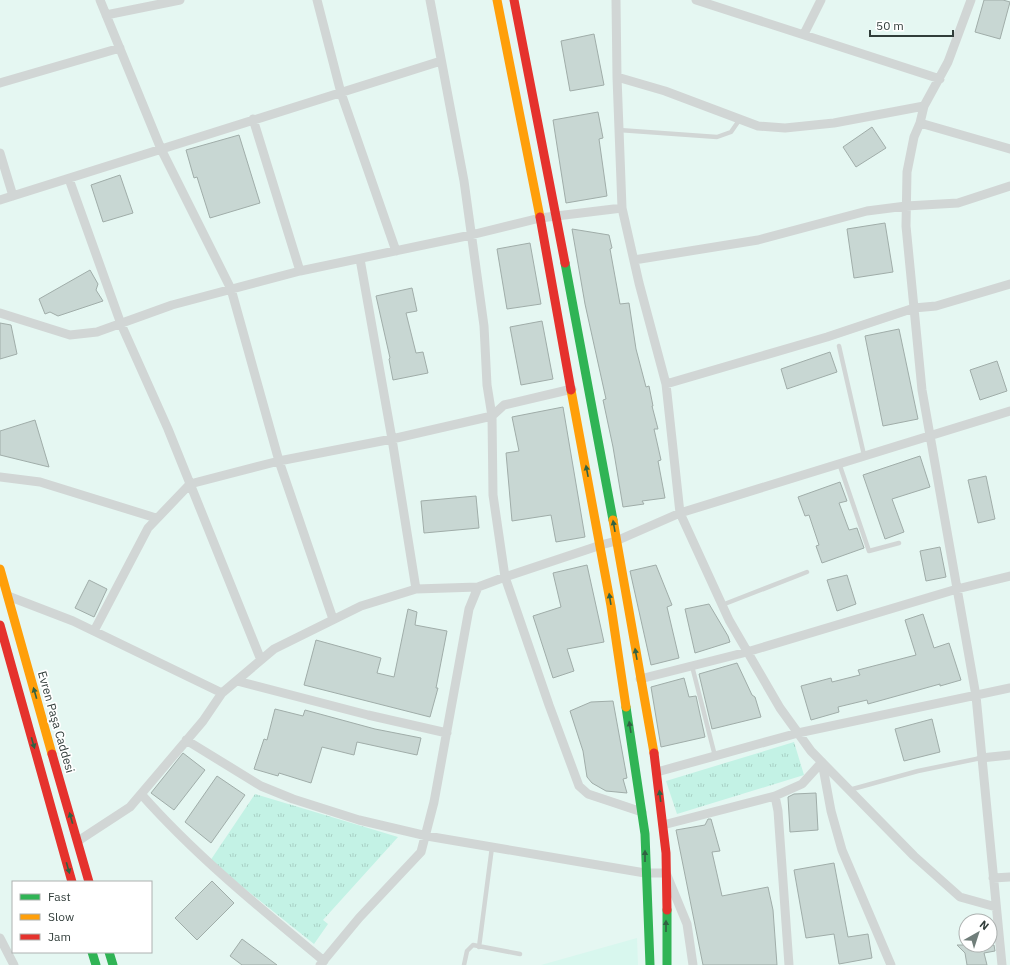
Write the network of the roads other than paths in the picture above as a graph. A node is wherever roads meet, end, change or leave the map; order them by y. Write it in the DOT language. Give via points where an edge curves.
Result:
graph roads {
  1 [pos="100,0"];
  2 [pos="180,0"];
  3 [pos="316,0"];
  4 [pos="430,0"];
  5 [pos="497,0"];
  6 [pos="514,0"];
  7 [pos="616,0"];
  8 [pos="696,0"];
  9 [pos="821,0"];
  10 [pos="971,0"];
  11 [pos="106,15"];
  12 [pos="804,34"];
  13 [pos="120,48"];
  14 [pos="441,61"];
  15 [pos="617,77"];
  16 [pos="940,79"];
  17 [pos="0,83"];
  18 [pos="341,93"];
  19 [pos="924,106"];
  20 [pos="253,119"];
  21 [pos="740,119"];
  22 [pos="920,123"];
  23 [pos="619,130"];
  24 [pos="161,149"];
  25 [pos="1010,149"];
  26 [pos="0,153"];
  27 [pos="70,179"];
  28 [pos="1010,186"];
  29 [pos="13,196"];
  30 [pos="0,200"];
  31 [pos="906,206"];
  32 [pos="622,208"];
  33 [pos="557,216"];
  34 [pos="540,218"];
  35 [pos="471,235"];
  36 [pos="396,251"];
  37 [pos="360,259"];
  38 [pos="634,260"];
  39 [pos="300,271"];
  40 [pos="1010,284"];
  41 [pos="232,289"];
  42 [pos="914,308"];
  43 [pos="0,313"];
  44 [pos="121,324"];
  45 [pos="839,346"];
  46 [pos="666,384"];
  47 [pos="572,389"];
  48 [pos="1010,411"];
  49 [pos="492,416"];
  50 [pos="930,435"];
  51 [pos="392,439"];
  52 [pos="864,455"];
  53 [pos="279,461"];
  54 [pos="839,463"];
  55 [pos="0,477"];
  56 [pos="190,484"];
  57 [pos="680,513"];
  58 [pos="156,518"];
  59 [pos="616,541"];
  60 [pos="899,543"];
  61 [pos="601,545"];
  62 [pos="0,570"];
  63 [pos="807,572"];
  64 [pos="1010,576"];
  65 [pos="505,577"];
  66 [pos="478,587"];
  67 [pos="416,589"];
  68 [pos="957,589"];
  69 [pos="8,596"];
  70 [pos="722,605"];
  71 [pos="333,619"];
  72 [pos="0,625"];
  73 [pos="94,631"];
  74 [pos="747,652"];
  75 [pos="261,660"];
  76 [pos="692,666"];
  77 [pos="640,679"];
  78 [pos="237,681"];
  79 [pos="1010,688"];
  80 [pos="222,693"];
  81 [pos="976,696"];
  82 [pos="447,733"];
  83 [pos="798,733"];
  84 [pos="186,740"];
  85 [pos="1010,755"];
  86 [pos="715,756"];
  87 [pos="981,758"];
  88 [pos="822,762"];
  89 [pos="657,772"];
  90 [pos="849,790"];
  91 [pos="141,794"];
  92 [pos="774,796"];
  93 [pos="642,812"];
  94 [pos="663,825"];
  95 [pos="426,836"];
  96 [pos="78,841"];
  97 [pos="492,847"];
  98 [pos="645,873"];
  99 [pos="666,873"];
  100 [pos="1010,876"];
  101 [pos="993,878"];
  102 [pos="72,881"];
  103 [pos="89,881"];
  104 [pos="996,907"];
  105 [pos="1,942"];
  106 [pos="479,947"];
  107 [pos="92,953"];
  108 [pos="110,953"];
  109 [pos="520,954"];
  110 [pos="322,963"];
  111 [pos="14,965"];
  112 [pos="96,965"];
  113 [pos="113,965"];
  114 [pos="464,965"];
  115 [pos="650,965"];
  116 [pos="667,965"];
  117 [pos="692,965"];
  118 [pos="789,965"];
  119 [pos="891,965"];
  120 [pos="1002,965"];
  1 -- 11 [label="street"];
  2 -- 11 [label="street"];
  3 -- 18 [label="street"];
  4 -- 14 [label="street"];
  5 -- 34 [label="main road"];
  6 -- 33 [label="main road"];
  7 -- 15 [label="street"];
  8 -- 12 [label="street"];
  9 -- 12 [label="street"];
  10 -- 16 [label="street"];
  11 -- 13 [label="street"];
  12 -- 16 [label="street"];
  13 -- 17 [label="street"];
  13 -- 24 [label="street"];
  14 -- 18 [label="street"];
  14 -- 35 [label="street" via="464,181"];
  15 -- 21 [label="street" via="665,91"];
  15 -- 23 [label="street"];
  16 -- 19 [label="street"];
  18 -- 20 [label="street"];
  18 -- 36 [label="street"];
  19 -- 21 [label="street" via="834,123 785,128 758,126"];
  19 -- 22 [label="street"];
  20 -- 24 [label="street"];
  20 -- 39 [label="street"];
  21 -- 23 [label="lane" via="731,132 717,137"];
  22 -- 25 [label="street"];
  22 -- 31 [label="street" via="914,137 907,172"];
  23 -- 32 [label="street"];
  24 -- 27 [label="street"];
  24 -- 41 [label="street"];
  26 -- 29 [label="street"];
  27 -- 29 [label="street"];
  27 -- 44 [label="street"];
  28 -- 31 [label="street" via="958,203"];
  29 -- 30 [label="street"];
  31 -- 38 [label="street" via="867,211 758,240"];
  31 -- 42 [label="street"];
  32 -- 33 [label="street"];
  32 -- 38 [label="street"];
  33 -- 34 [label="street"];
  59 -- 33 [label="main road, one-way"];
  34 -- 35 [label="street"];
  34 -- 47 [label="main road"];
  35 -- 36 [label="street"];
  35 -- 49 [label="street" via="484,326 487,385"];
  36 -- 37 [label="street"];
  37 -- 39 [label="street"];
  37 -- 51 [label="street"];
  38 -- 46 [label="street"];
  39 -- 41 [label="street"];
  40 -- 42 [label="street" via="936,306"];
  41 -- 44 [label="street" via="172,305"];
  41 -- 53 [label="street"];
  42 -- 46 [label="street" via="827,337"];
  42 -- 50 [label="street" via="922,390"];
  43 -- 44 [label="street" via="70,335 97,332"];
  44 -- 56 [label="street"];
  45 -- 52 [label="lane"];
  46 -- 57 [label="street"];
  47 -- 49 [label="street" via="504,405"];
  61 -- 47 [label="main road, one-way"];
  48 -- 50 [label="street"];
  49 -- 51 [label="street"];
  49 -- 65 [label="street" via="493,495"];
  50 -- 52 [label="street"];
  50 -- 68 [label="street"];
  51 -- 53 [label="street"];
  51 -- 67 [label="street"];
  52 -- 54 [label="street"];
  53 -- 56 [label="street"];
  53 -- 71 [label="street"];
  54 -- 57 [label="street"];
  54 -- 60 [label="lane" via="869,551"];
  55 -- 58 [label="street" via="40,482"];
  56 -- 58 [label="street"];
  56 -- 75 [label="street"];
  57 -- 59 [label="street"];
  57 -- 70 [label="street"];
  58 -- 73 [label="street" via="148,528"];
  59 -- 61 [label="street"];
  77 -- 59 [label="main road, one-way"];
  61 -- 65 [label="street"];
  93 -- 61 [label="main road, one-way"];
  62 -- 69 [label="main road, Evren Paşa Caddesi"];
  63 -- 70 [label="lane"];
  64 -- 68 [label="street"];
  65 -- 66 [label="street"];
  65 -- 93 [label="street" via="579,786 593,796"];
  66 -- 67 [label="street"];
  66 -- 82 [label="street" via="469,609"];
  67 -- 71 [label="street" via="360,606"];
  68 -- 74 [label="street"];
  68 -- 81 [label="street"];
  69 -- 73 [label="street"];
  96 -- 69 [label="main road, Evren Paşa Caddesi, one-way"];
  70 -- 74 [label="street"];
  71 -- 75 [label="street" via="274,649"];
  72 -- 102 [label="main road, one-way"];
  73 -- 80 [label="street"];
  74 -- 76 [label="street"];
  74 -- 83 [label="street"];
  75 -- 78 [label="street"];
  76 -- 77 [label="street"];
  76 -- 86 [label="lane"];
  77 -- 89 [label="main road"];
  78 -- 80 [label="street"];
  78 -- 82 [label="street"];
  79 -- 81 [label="street"];
  80 -- 84 [label="street"];
  81 -- 83 [label="street"];
  81 -- 87 [label="street"];
  82 -- 95 [label="street"];
  83 -- 86 [label="street"];
  83 -- 88 [label="street"];
  84 -- 91 [label="street"];
  84 -- 95 [label="street" via="245,778 277,793 359,820"];
  85 -- 87 [label="street"];
  86 -- 89 [label="street"];
  87 -- 90 [label="lane" via="918,771"];
  87 -- 101 [label="street"];
  88 -- 90 [label="street"];
  88 -- 92 [label="street" via="802,784"];
  88 -- 119 [label="street" via="831,811 842,850"];
  94 -- 89 [label="main road, one-way"];
  90 -- 104 [label="street" via="914,856 960,897"];
  91 -- 96 [label="street" via="130,807"];
  91 -- 110 [label="street" via="170,826 246,897"];
  92 -- 94 [label="street"];
  92 -- 118 [label="street" via="778,811"];
  98 -- 93 [label="main road, one-way"];
  94 -- 99 [label="main road"];
  95 -- 97 [label="street"];
  95 -- 110 [label="street" via="421,852 359,918"];
  96 -- 103 [label="main road, Evren Paşa Caddesi"];
  97 -- 98 [label="street"];
  97 -- 106 [label="lane"];
  98 -- 99 [label="street"];
  98 -- 115 [label="main road"];
  116 -- 99 [label="main road, one-way"];
  99 -- 117 [label="street" via="687,924"];
  100 -- 101 [label="street"];
  101 -- 104 [label="street"];
  104 -- 120 [label="street"];
  105 -- 111 [label="street"];
  106 -- 109 [label="lane"];
  106 -- 114 [label="lane" via="470,948"];
  107 -- 112 [label="main road"];
  108 -- 113 [label="main road"];
}
